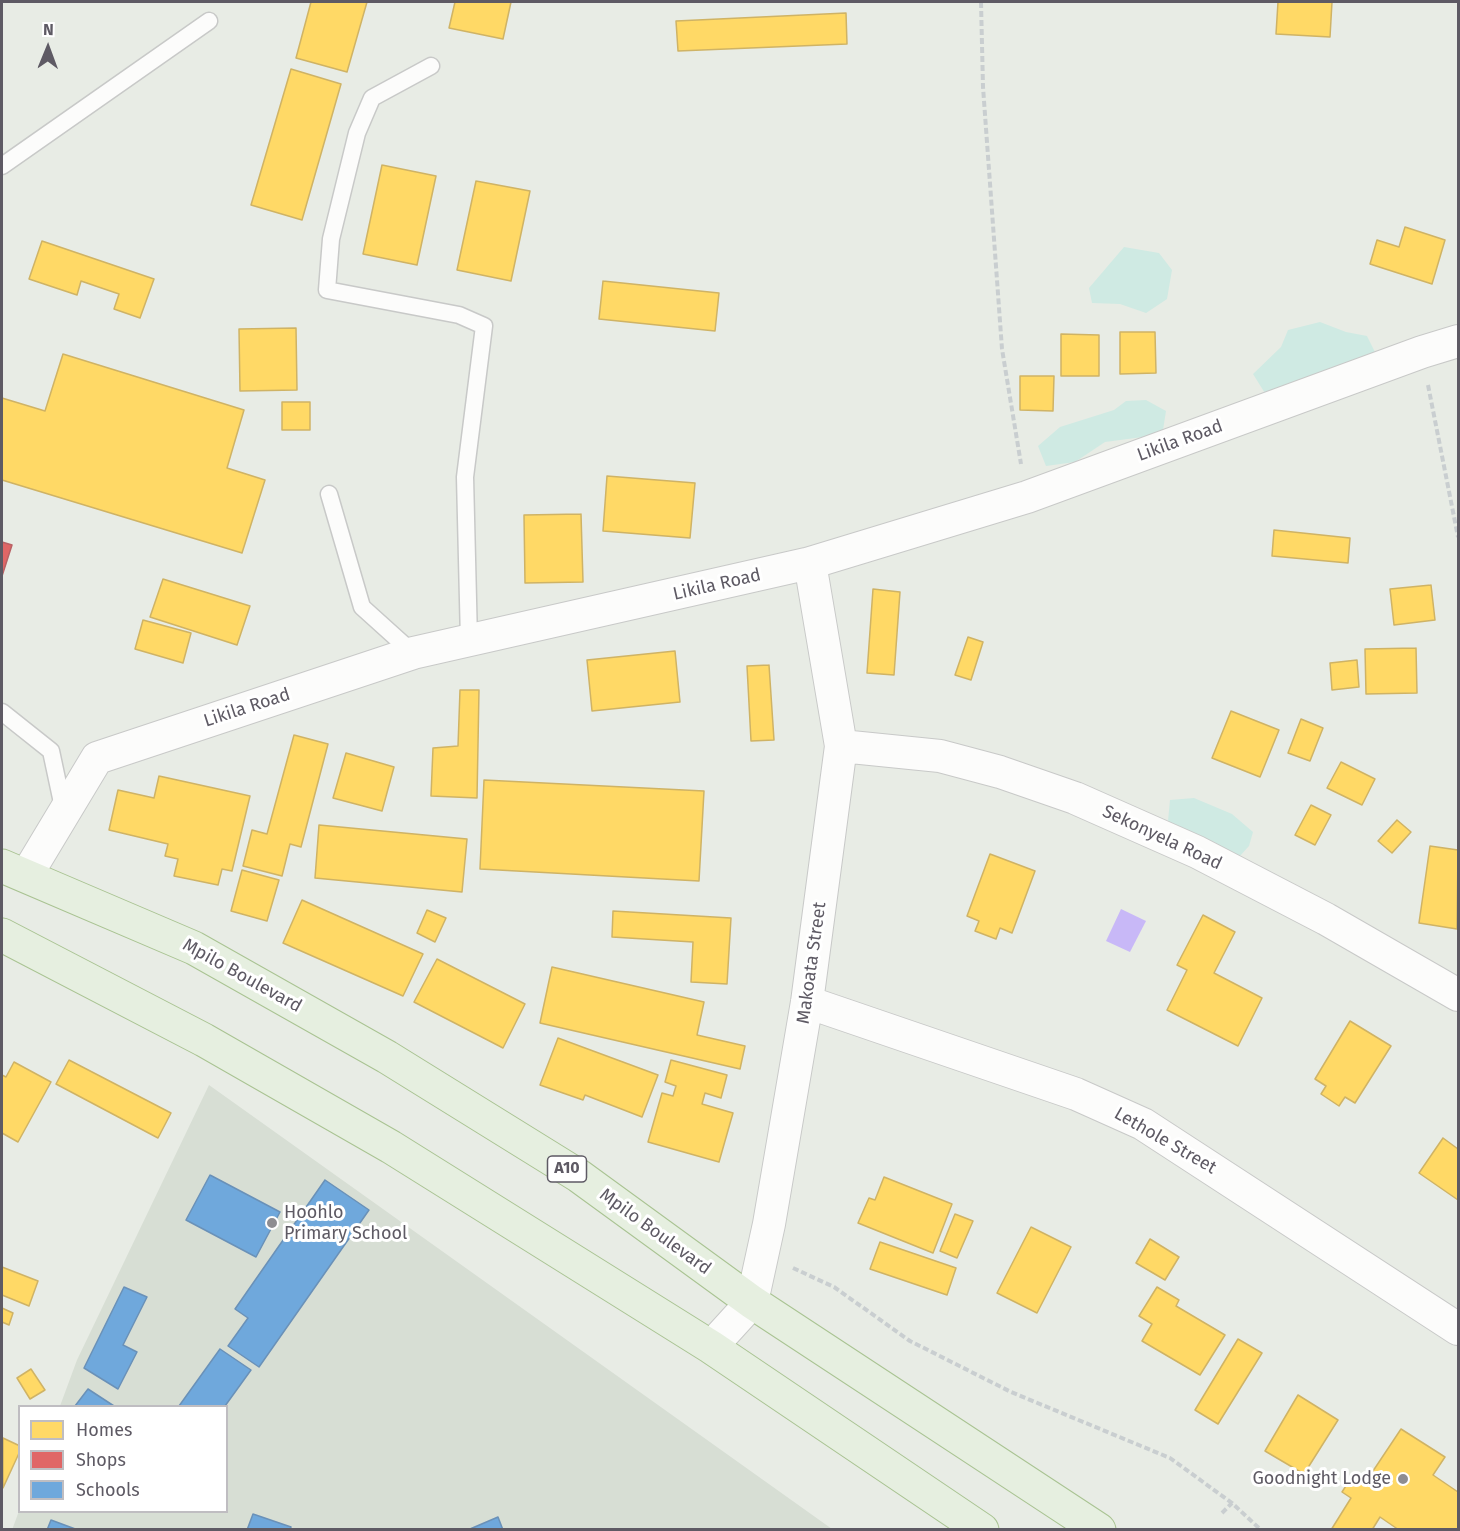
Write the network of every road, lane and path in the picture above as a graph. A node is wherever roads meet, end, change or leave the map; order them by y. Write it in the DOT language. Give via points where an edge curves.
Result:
graph roads {
  1 [pos="981,2"];
  2 [pos="209,21"];
  3 [pos="431,66"];
  4 [pos="2,166"];
  5 [pos="1458,341"];
  6 [pos="1422,352"];
  7 [pos="329,494"];
  8 [pos="1027,497"];
  9 [pos="1458,537"];
  10 [pos="810,563"];
  11 [pos="469,641"];
  12 [pos="413,653"];
  13 [pos="2,712"];
  14 [pos="841,746"];
  15 [pos="64,813"];
  16 [pos="14,871"];
  17 [pos="2,935"];
  18 [pos="1458,995"];
  19 [pos="807,1002"];
  20 [pos="762,1254"];
  21 [pos="752,1302"];
  22 [pos="1458,1329"];
  23 [pos="711,1347"];
  24 [pos="1232,1503"];
  25 [pos="1221,1513"];
  26 [pos="982,1530"];
  27 [pos="1099,1530"];
  28 [pos="1261,1530"];
  1 -- 8 [label="path" via="983,87 1002,349"];
  2 -- 4 [label="lane"];
  3 -- 11 [label="lane" via="372,98 357,133 331,239 327,290 459,315 484,326 465,477"];
  5 -- 6 [label="street, Likila Road"];
  6 -- 8 [label="street, Likila Road"];
  6 -- 9 [label="path"];
  7 -- 12 [label="lane" via="362,607"];
  8 -- 10 [label="street, Likila Road"];
  10 -- 11 [label="street, Likila Road"];
  10 -- 14 [label="street, Makoata Street"];
  11 -- 12 [label="street, Likila Road"];
  12 -- 15 [label="street, Likila Road" via="97,758"];
  13 -- 15 [label="lane" via="51,751"];
  14 -- 18 [label="street, Sekonyela Road" via="940,756 1000,771 1075,798 1227,867"];
  14 -- 19 [label="street, Makoata Street"];
  15 -- 16 [label="street, Likila Road"];
  16 -- 21 [label="highway, Mpilo Boulevard / A10" via="194,948 387,1057 579,1176"];
  17 -- 23 [label="highway" via="204,1040 391,1147"];
  19 -- 20 [label="street, Makoata Street"];
  19 -- 22 [label="street, Lethole Street" via="1076,1094 1143,1124"];
  20 -- 21 [label="street, Makoata Street"];
  20 -- 24 [label="path" via="834,1287 910,1341 1001,1387 1170,1458"];
  21 -- 23 [label="street"];
  21 -- 27 [label="highway, Mpilo Boulevard / A10"];
  23 -- 26 [label="highway"];
  24 -- 25 [label="path"];
  24 -- 28 [label="path"];
}
